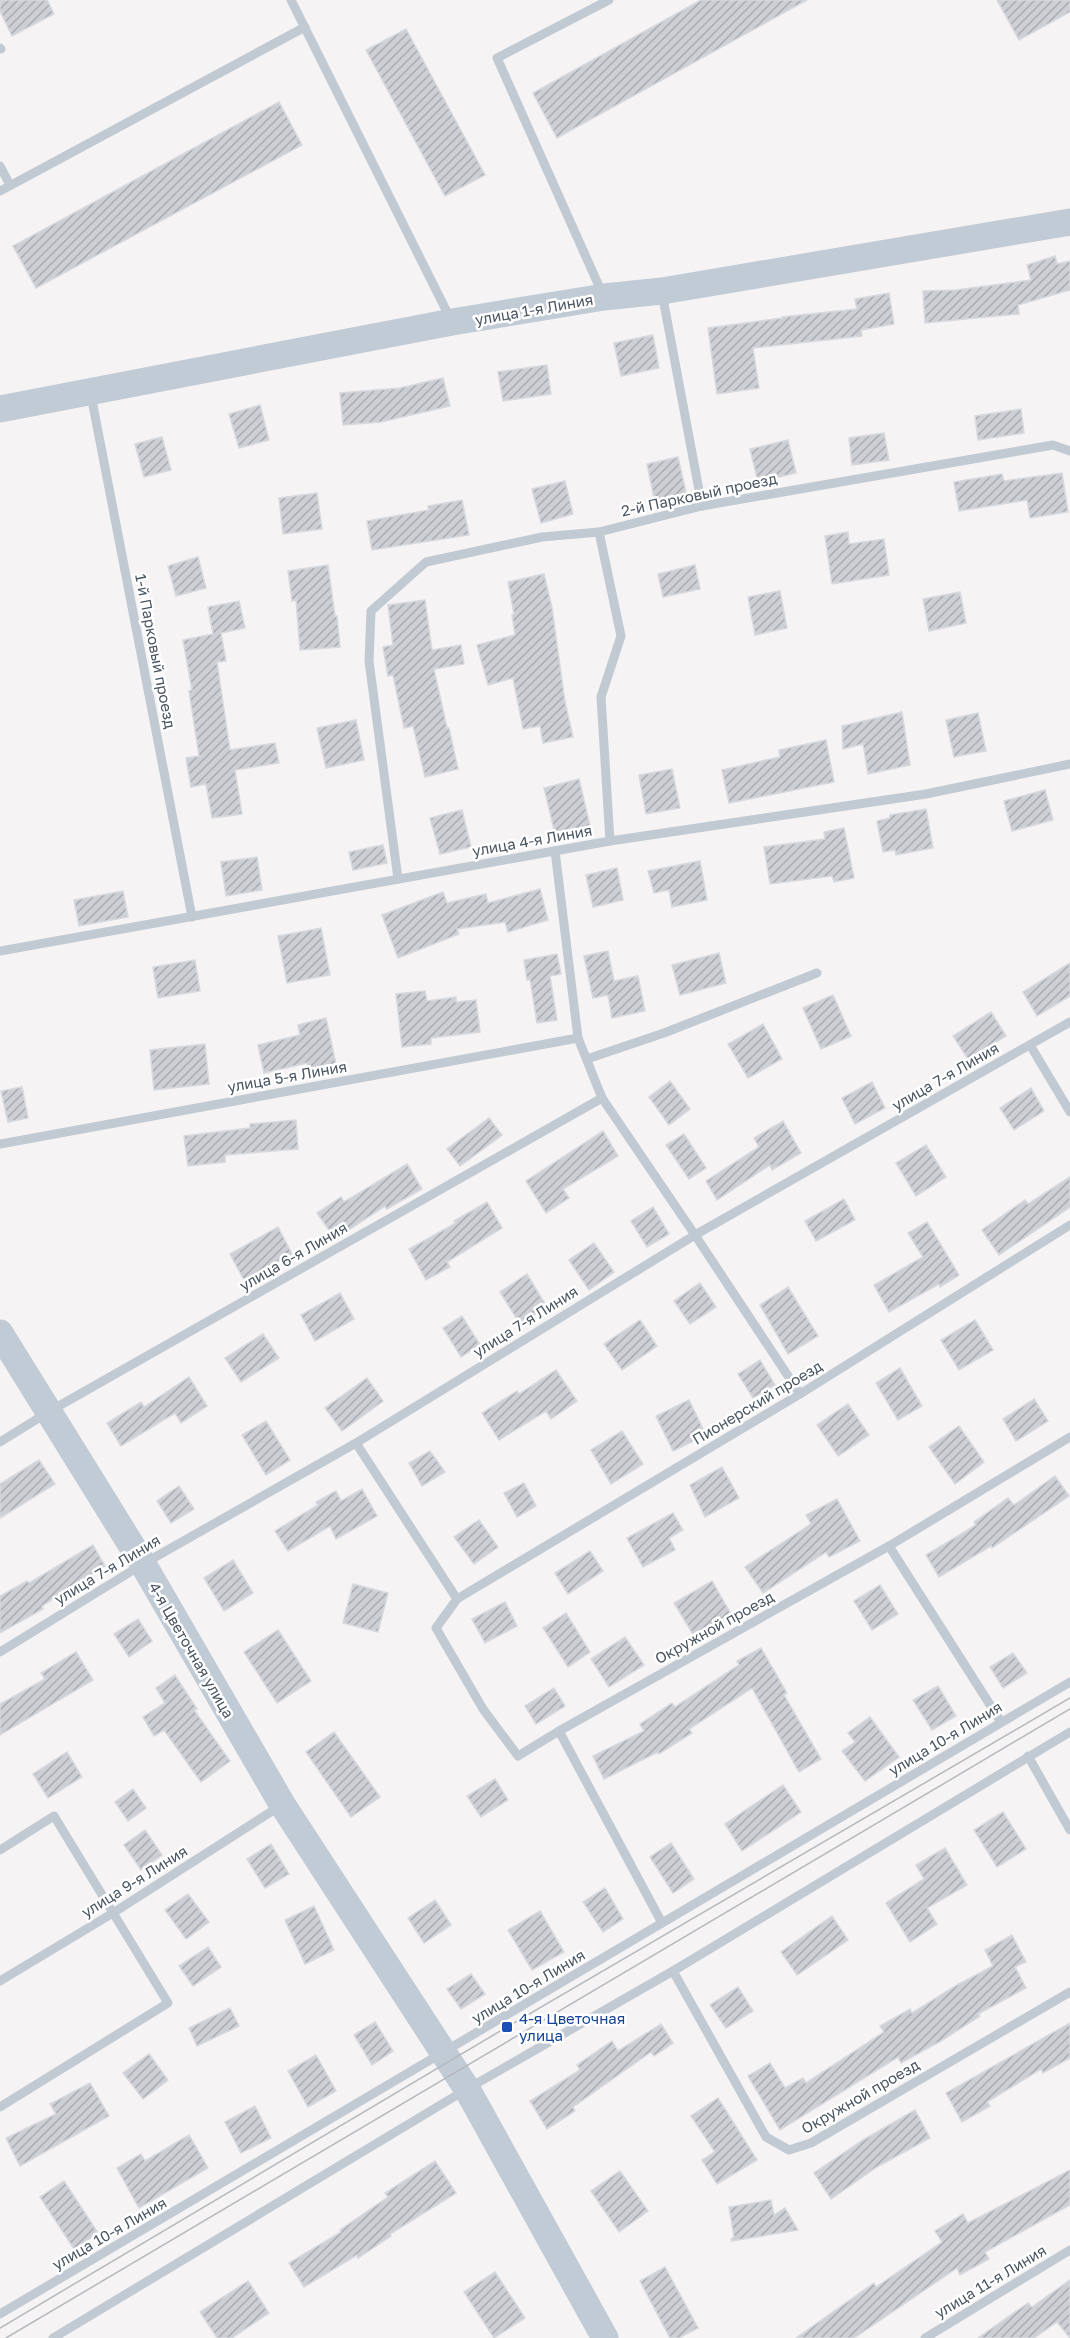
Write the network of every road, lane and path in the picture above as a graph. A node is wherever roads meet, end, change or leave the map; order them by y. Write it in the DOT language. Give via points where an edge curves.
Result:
graph roads {
  1 [pos="291,0"];
  2 [pos="609,0"];
  3 [pos="305,27"];
  4 [pos="0,166"];
  5 [pos="10,185"];
  6 [pos="0,191"];
  7 [pos="1070,222"];
  8 [pos="662,291"];
  9 [pos="603,297"];
  10 [pos="452,322"];
  11 [pos="91,391"];
  12 [pos="0,409"];
  13 [pos="1070,451"];
  14 [pos="702,506"];
  15 [pos="599,531"];
  16 [pos="1070,764"];
  17 [pos="610,841"];
  18 [pos="555,851"];
  19 [pos="398,879"];
  20 [pos="192,917"];
  21 [pos="0,951"];
  22 [pos="817,973"];
  23 [pos="1070,1022"];
  24 [pos="578,1038"];
  25 [pos="1030,1045"];
  26 [pos="586,1059"];
  27 [pos="602,1098"];
  28 [pos="1070,1112"];
  29 [pos="0,1144"];
  30 [pos="1070,1225"];
  31 [pos="695,1235"];
  32 [pos="0,1333"];
  33 [pos="800,1394"];
  34 [pos="50,1411"];
  35 [pos="1070,1437"];
  36 [pos="0,1442"];
  37 [pos="356,1443"];
  38 [pos="889,1546"];
  39 [pos="143,1564"];
  40 [pos="457,1599"];
  41 [pos="0,1652"];
  42 [pos="1070,1683"];
  43 [pos="1002,1722"];
  44 [pos="559,1731"];
  45 [pos="1070,1732"];
  46 [pos="1028,1756"];
  47 [pos="282,1804"];
  48 [pos="1070,1830"];
  49 [pos="0,1850"];
  50 [pos="113,1913"];
  51 [pos="662,1923"];
  52 [pos="673,1971"];
  53 [pos="0,1981"];
  54 [pos="1070,1992"];
  55 [pos="444,2053"];
  56 [pos="467,2089"];
  57 [pos="0,2107"];
  58 [pos="1070,2250"];
  59 [pos="0,2314"];
  60 [pos="53,2338"];
  61 [pos="605,2338"];
  62 [pos="925,2338"];
  1 -- 3 [label="lane"];
  2 -- 9 [label="lane" via="497,58"];
  3 -- 5 [label="lane"];
  3 -- 10 [label="lane"];
  4 -- 5 [label="lane"];
  5 -- 6 [label="lane"];
  7 -- 8 [label="street, улица 1-я Линия"];
  8 -- 9 [label="street, улица 1-я Линия"];
  8 -- 14 [label="lane"];
  9 -- 10 [label="street, улица 1-я Линия"];
  10 -- 11 [label="street, улица 1-я Линия"];
  11 -- 12 [label="street, улица 1-я Линия"];
  11 -- 20 [label="lane, 1-й Парковый проезд"];
  13 -- 14 [label="lane, 2-й Парковый проезд" via="1053,445"];
  14 -- 15 [label="lane, 2-й Парковый проезд"];
  15 -- 17 [label="lane" via="621,636 601,697"];
  15 -- 19 [label="lane, 2-й Парковый проезд" via="542,537 426,562 370,611 369,662"];
  16 -- 17 [label="lane, улица 4-я Линия" via="926,794"];
  17 -- 18 [label="lane, улица 4-я Линия"];
  18 -- 19 [label="lane, улица 4-я Линия"];
  18 -- 24 [label="lane"];
  19 -- 20 [label="lane, улица 4-я Линия"];
  20 -- 21 [label="lane, улица 4-я Линия"];
  22 -- 26 [label="lane" via="664,1034"];
  23 -- 25 [label="lane, улица 7-я Линия"];
  24 -- 26 [label="lane"];
  24 -- 29 [label="lane, улица 5-я Линия"];
  25 -- 28 [label="lane"];
  25 -- 31 [label="lane, улица 7-я Линия"];
  26 -- 27 [label="lane"];
  27 -- 31 [label="lane"];
  27 -- 34 [label="lane, улица 6-я Линия"];
  30 -- 33 [label="lane, Пионерский проезд"];
  31 -- 33 [label="lane"];
  31 -- 37 [label="lane, улица 7-я Линия"];
  32 -- 34 [label="street, 4-я Цветочная улица"];
  33 -- 40 [label="lane, Пионерский проезд"];
  34 -- 36 [label="lane, улица 6-я Линия"];
  34 -- 39 [label="street, 4-я Цветочная улица"];
  35 -- 38 [label="lane, Окружной проезд"];
  37 -- 39 [label="lane, улица 7-я Линия"];
  37 -- 40 [label="lane"];
  38 -- 43 [label="lane"];
  38 -- 44 [label="lane, Окружной проезд"];
  39 -- 41 [label="lane, улица 7-я Линия"];
  39 -- 47 [label="street, 4-я Цветочная улица"];
  40 -- 44 [label="lane, Окружной проезд" via="436,1628 483,1709 518,1756"];
  42 -- 43 [label="lane, улица 10-я Линия"];
  43 -- 51 [label="lane, улица 10-я Линия"];
  44 -- 51 [label="lane"];
  45 -- 46 [label="lane"];
  46 -- 48 [label="lane"];
  46 -- 52 [label="lane"];
  47 -- 50 [label="lane, улица 9-я Линия"];
  47 -- 55 [label="street, 4-я Цветочная улица"];
  49 -- 50 [label="lane" via="54,1816"];
  50 -- 53 [label="lane, улица 9-я Линия"];
  50 -- 57 [label="lane" via="168,2003"];
  51 -- 55 [label="lane, улица 10-я Линия"];
  52 -- 54 [label="lane, Окружной проезд" via="766,2137 789,2150 811,2143"];
  52 -- 56 [label="lane"];
  55 -- 56 [label="street, 4-я Цветочная улица"];
  55 -- 59 [label="lane, улица 10-я Линия"];
  56 -- 60 [label="lane"];
  56 -- 61 [label="street, 4-я Цветочная улица"];
  58 -- 62 [label="lane, улица 11-я Линия"];
}
